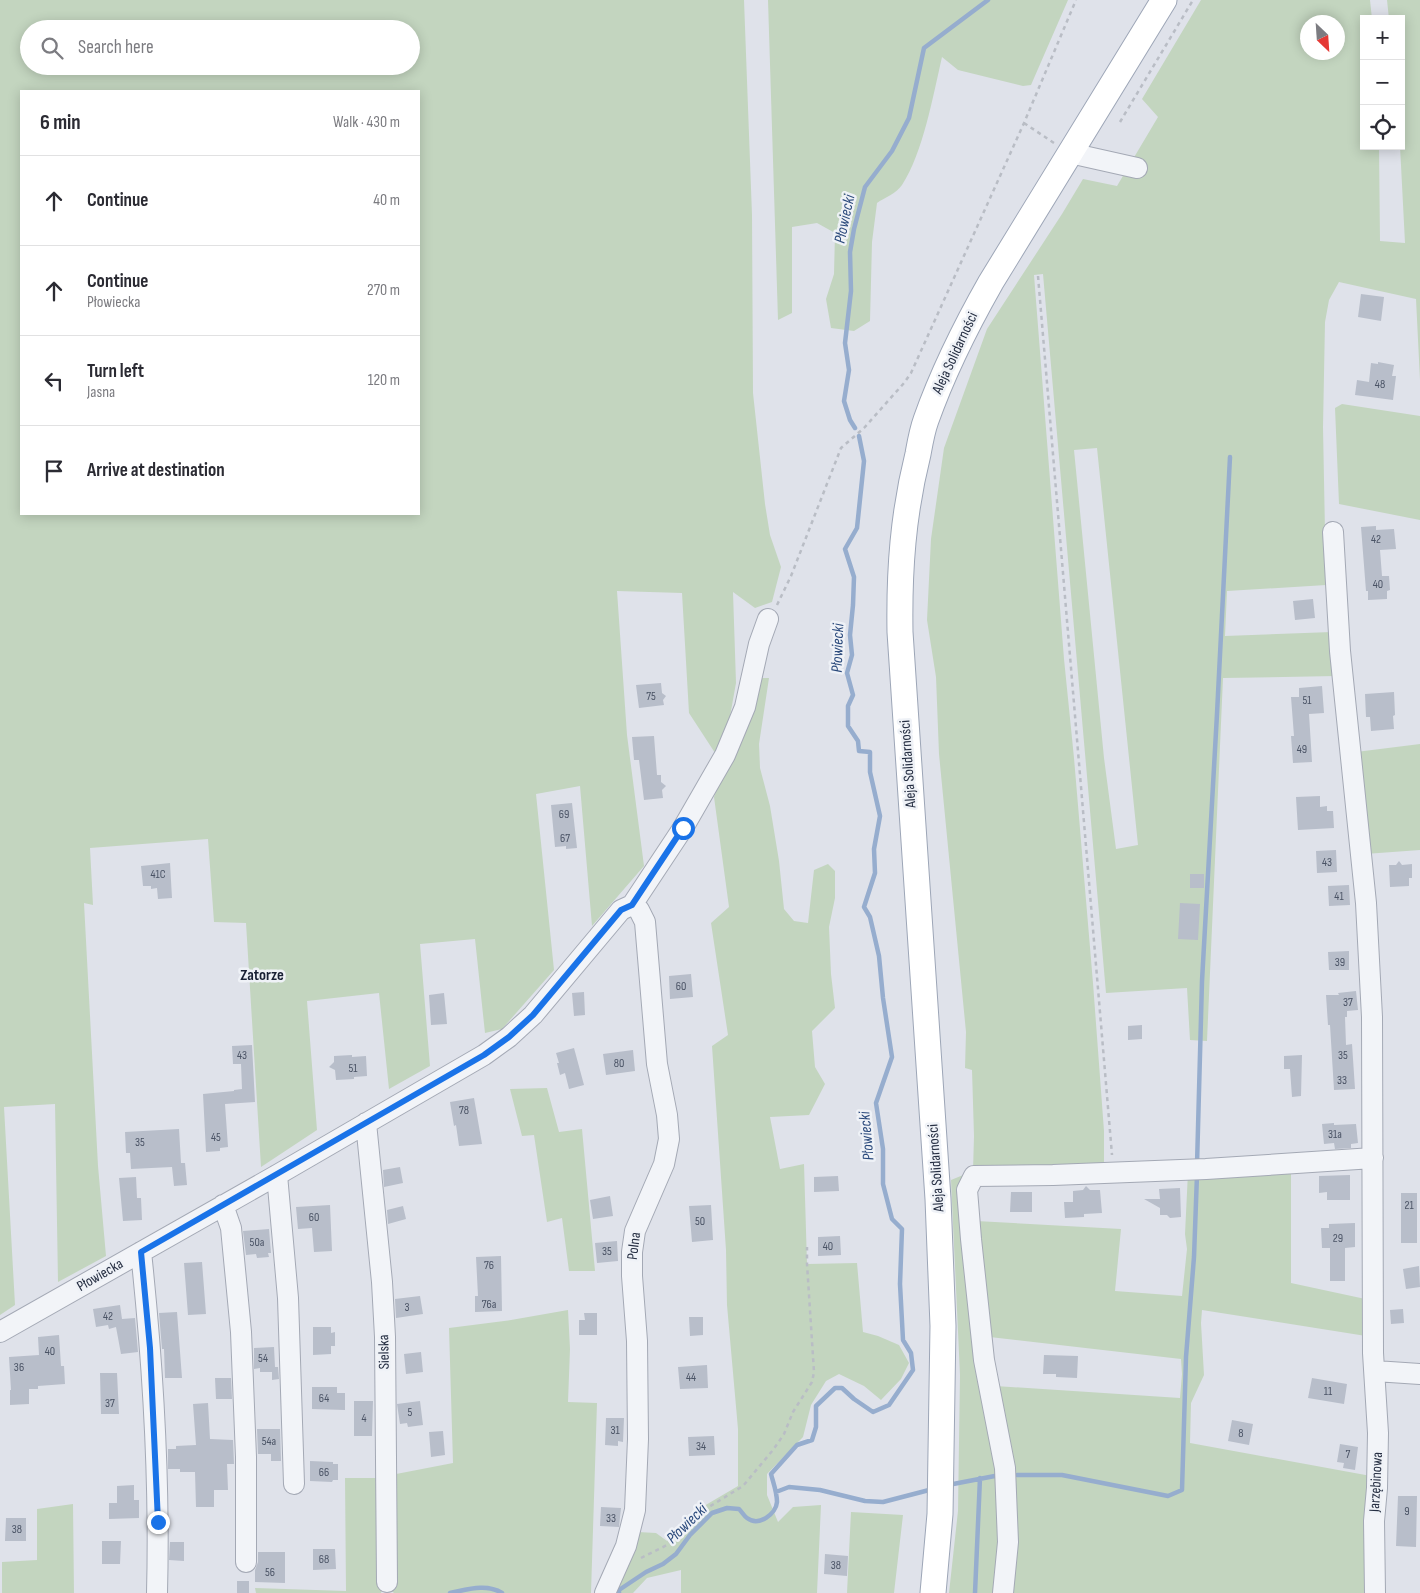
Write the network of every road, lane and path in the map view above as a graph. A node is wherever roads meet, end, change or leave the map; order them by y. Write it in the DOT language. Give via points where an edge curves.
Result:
graph roads {
  1 [pos="1076,0"];
  2 [pos="1164,0"];
  3 [pos="1193,0"];
  4 [pos="1120,122"];
  5 [pos="1024,123"];
  6 [pos="1070,153"];
  7 [pos="1137,168"];
  8 [pos="1038,276"];
  9 [pos="1333,532"];
  10 [pos="768,619"];
  11 [pos="632,905"];
  12 [pos="366,1123"];
  13 [pos="1373,1158"];
  14 [pos="1113,1172"];
  15 [pos="276,1175"];
  16 [pos="224,1205"];
  17 [pos="807,1247"];
  18 [pos="141,1252"];
  19 [pos="0,1332"];
  20 [pos="1375,1371"];
  21 [pos="1420,1374"];
  22 [pos="294,1484"];
  23 [pos="246,1562"];
  24 [pos="615,1572"];
  25 [pos="387,1582"];
  26 [pos="157,1593"];
  27 [pos="605,1593"];
  28 [pos="933,1593"];
  29 [pos="1003,1593"];
  30 [pos="1375,1593"];
  1 -- 5 [label="path"];
  2 -- 6 [label="main road, Aleja Solidarności"];
  3 -- 4 [label="path"];
  5 -- 6 [label="path"];
  5 -- 10 [label="path" via="911,373 864,428 841,448 791,576"];
  6 -- 7 [label="street"];
  6 -- 28 [label="main road, Aleja Solidarności" via="990,282 946,368 926,422 910,486 903,532 899,581 900,641 938,1199 942,1326 940,1514"];
  8 -- 14 [label="path"];
  9 -- 13 [label="street, Jarzębinowa" via="1340,651 1367,920 1372,1017"];
  10 -- 11 [label="street, Płowiecka" via="745,707 725,755 683,828"];
  11 -- 12 [label="street, Płowiecka" via="621,910 533,1015 509,1037 484,1055"];
  11 -- 24 [label="street, Polna" via="639,910 645,922 657,1064 669,1139 664,1164 641,1214 633,1245 638,1378 635,1501 630,1530"];
  12 -- 15 [label="street, Płowiecka"];
  12 -- 25 [label="street, Sielska" via="382,1282"];
  13 -- 14 [label="street"];
  13 -- 20 [label="street, Jarzębinowa"];
  14 -- 29 [label="street" via="974,1176 967,1190 984,1360 1005,1468 1008,1542"];
  15 -- 16 [label="street, Płowiecka"];
  15 -- 22 [label="street" via="288,1298"];
  16 -- 18 [label="street, Płowiecka"];
  16 -- 23 [label="street" via="231,1228 240,1332 246,1457"];
  17 -- 24 [label="path" via="814,1372 812,1382 793,1412 784,1434 743,1486 691,1518 669,1544"];
  18 -- 19 [label="street, Płowiecka"];
  18 -- 26 [label="street" via="154,1412"];
  20 -- 21 [label="street"];
  20 -- 30 [label="street, Jarzębinowa" via="1378,1433"];
  24 -- 27 [label="street, Polna"];
}
